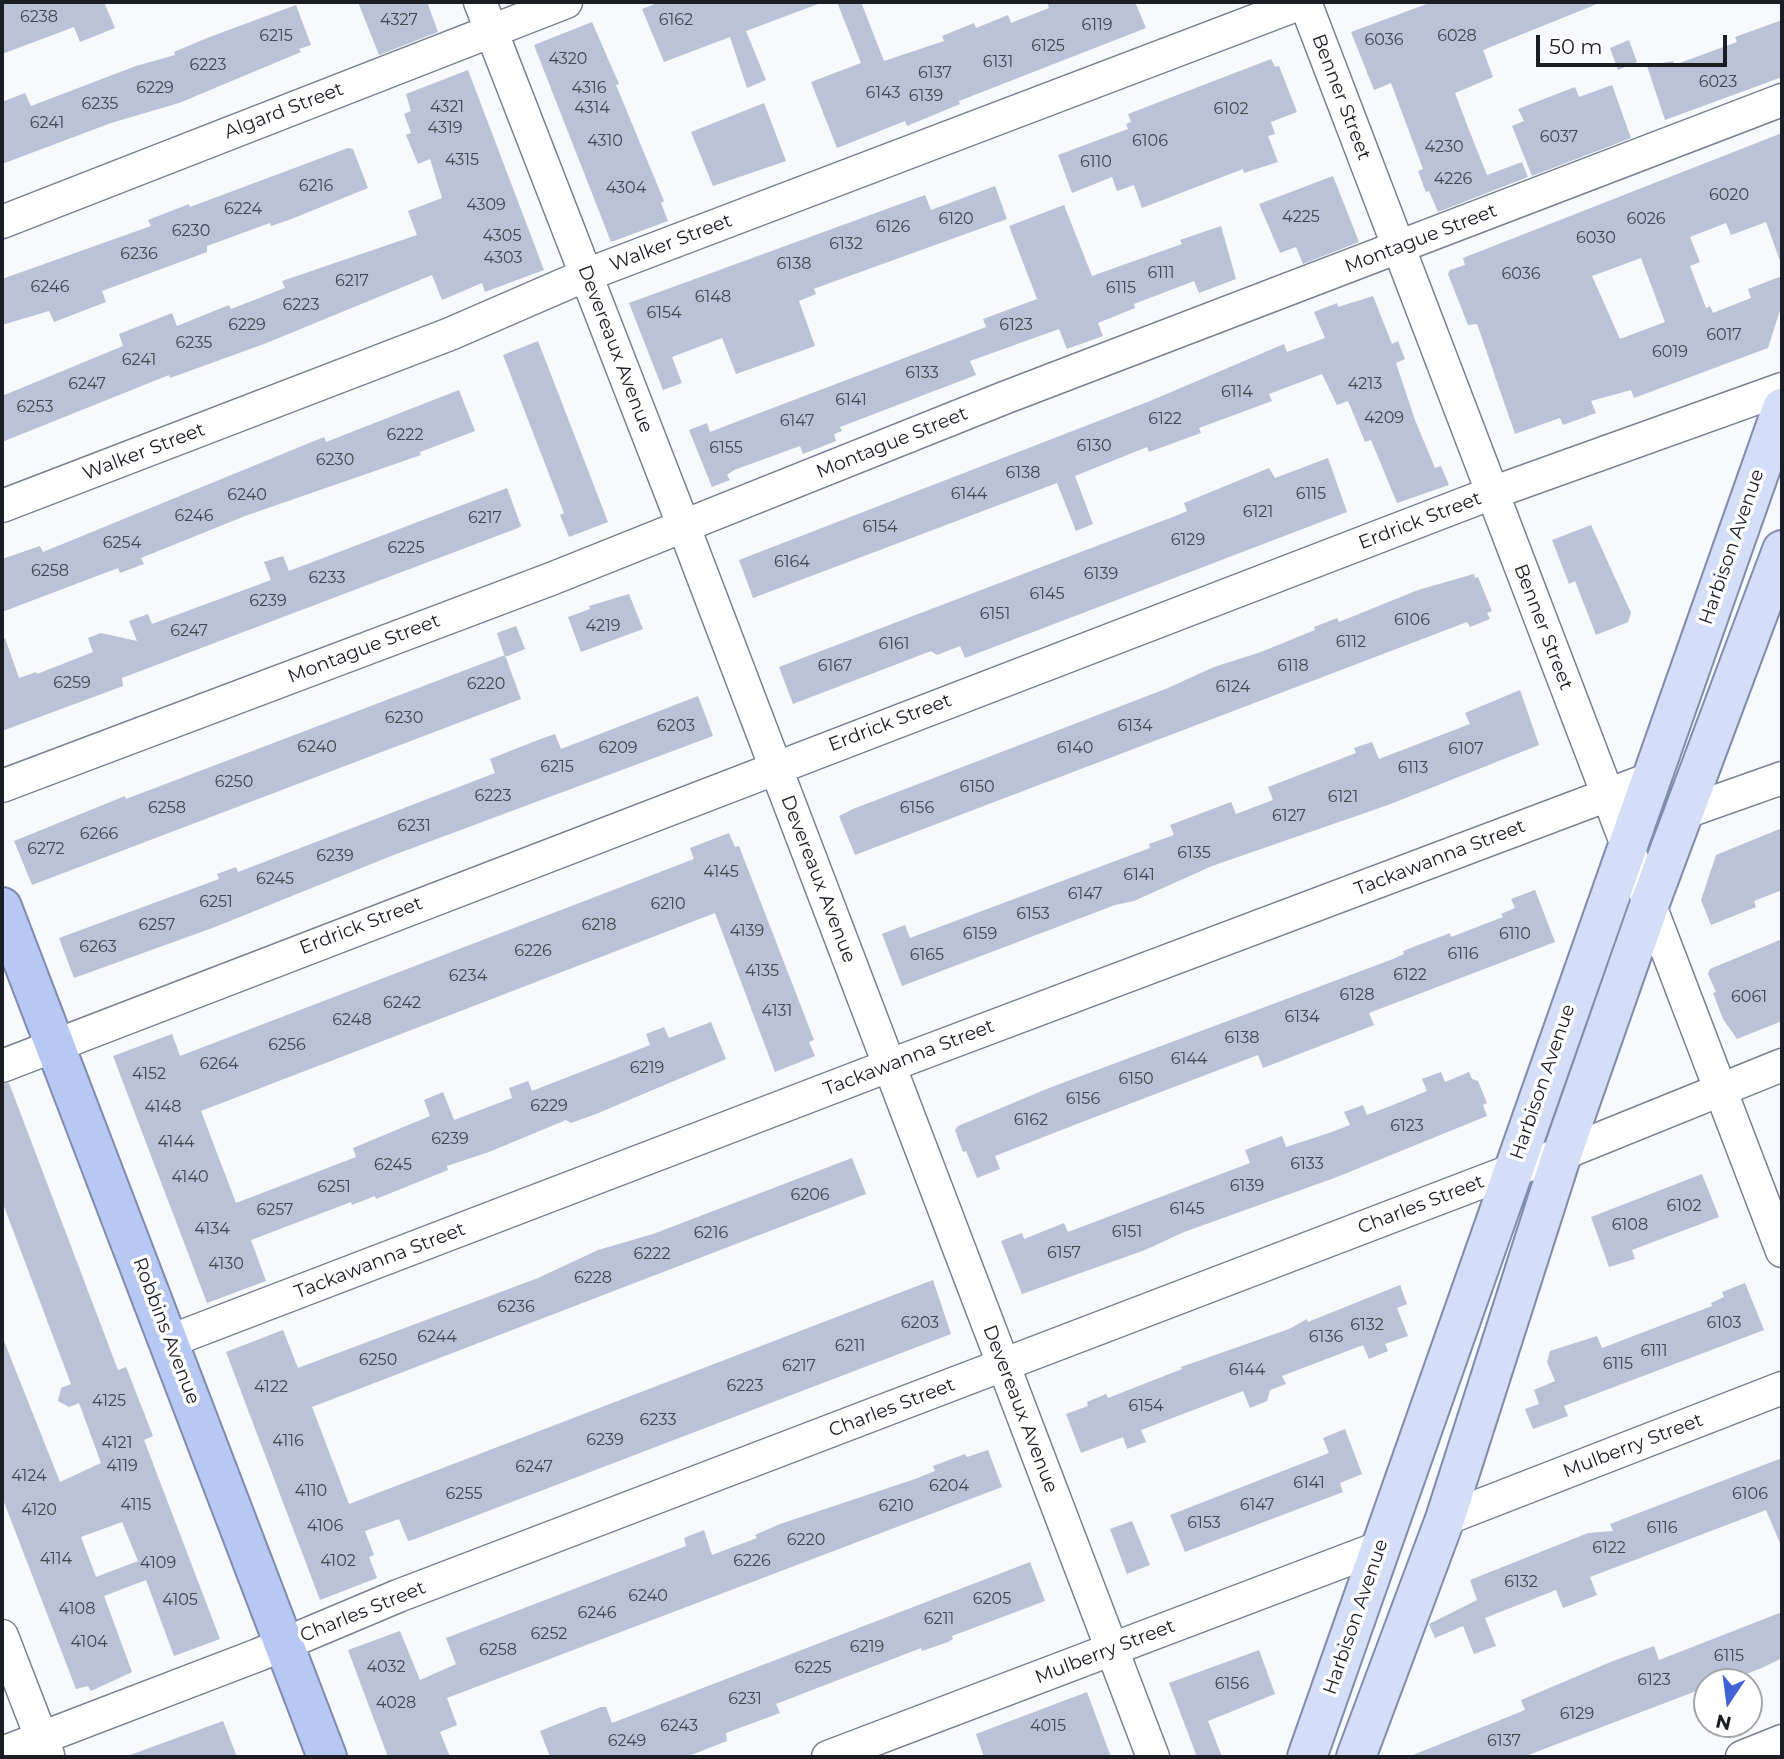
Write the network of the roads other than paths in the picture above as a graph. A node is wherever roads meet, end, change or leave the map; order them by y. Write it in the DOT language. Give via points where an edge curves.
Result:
graph roads {
  1 [pos="566,2"];
  2 [pos="1304,2"];
  3 [pos="485,16"];
  4 [pos="1782,100"];
  5 [pos="2,222"];
  6 [pos="1399,247"];
  7 [pos="586,275"];
  8 [pos="1782,389"];
  9 [pos="1782,408"];
  10 [pos="1492,493"];
  11 [pos="2,506"];
  12 [pos="684,527"];
  13 [pos="1782,550"];
  14 [pos="775,767"];
  15 [pos="1782,778"];
  16 [pos="1650,779"];
  17 [pos="2,786"];
  18 [pos="1608,795"];
  19 [pos="1683,813"];
  20 [pos="1626,844"];
  21 [pos="1651,900"];
  22 [pos="2,907"];
  23 [pos="54,1045"];
  24 [pos="1782,1065"];
  25 [pos="2,1066"];
  26 [pos="888,1066"];
  27 [pos="1721,1088"];
  28 [pos="1562,1154"];
  29 [pos="1513,1170"];
  30 [pos="1782,1251"];
  31 [pos="170,1341"];
  32 [pos="1003,1366"];
  33 [pos="1782,1388"];
  34 [pos="1445,1519"];
  35 [pos="1381,1547"];
  36 [pos="2,1636"];
  37 [pos="283,1644"];
  38 [pos="1111,1650"];
  39 [pos="1782,1741"];
  40 [pos="45,1747"];
  41 [pos="2,1753"];
  42 [pos="327,1757"];
  43 [pos="828,1757"];
  44 [pos="1153,1757"];
  45 [pos="1307,1757"];
  46 [pos="1356,1757"];
  47 [pos="1742,1757"];
  1 -- 3 [label="street, Algard Street"];
  2 -- 6 [label="street, Benner Street"];
  2 -- 7 [label="street, Walker Street"];
  3 -- 5 [label="street, Algard Street"];
  3 -- 7 [label="street, Devereaux Avenue"];
  4 -- 6 [label="street, Montague Street"];
  6 -- 10 [label="street, Benner Street"];
  6 -- 12 [label="street, Montague Street"];
  7 -- 11 [label="street, Walker Street" via="450,334"];
  7 -- 12 [label="street, Devereaux Avenue"];
  8 -- 10 [label="street, Erdrick Street"];
  9 -- 16 [label="main road, Harbison Avenue"];
  10 -- 14 [label="street, Erdrick Street"];
  10 -- 18 [label="street, Benner Street"];
  12 -- 14 [label="street, Devereaux Avenue"];
  12 -- 17 [label="street, Montague Street"];
  13 -- 19 [label="main road"];
  14 -- 23 [label="street, Erdrick Street"];
  14 -- 26 [label="street, Devereaux Avenue"];
  15 -- 19 [label="street"];
  16 -- 18 [label="street, Tackawanna Street"];
  16 -- 20 [label="main road, Harbison Avenue"];
  18 -- 20 [label="street, Benner Street"];
  18 -- 26 [label="street, Tackawanna Street"];
  19 -- 21 [label="main road"];
  20 -- 21 [label="street, Benner Street"];
  20 -- 29 [label="main road, Harbison Avenue"];
  21 -- 27 [label="street, Benner Street"];
  21 -- 28 [label="main road"];
  22 -- 23 [label="highway, Robbins Avenue"];
  23 -- 25 [label="street, Erdrick Street"];
  23 -- 31 [label="highway, Robbins Avenue"];
  24 -- 27 [label="street, Charles Street"];
  26 -- 31 [label="street, Tackawanna Street"];
  26 -- 32 [label="street, Devereaux Avenue"];
  27 -- 28 [label="street, Charles Street"];
  27 -- 30 [label="street, Benner Street"];
  28 -- 29 [label="street, Charles Street"];
  28 -- 34 [label="main road"];
  29 -- 32 [label="street, Charles Street"];
  29 -- 35 [label="main road, Harbison Avenue"];
  31 -- 37 [label="highway, Robbins Avenue"];
  32 -- 37 [label="street, Charles Street"];
  32 -- 38 [label="street, Devereaux Avenue"];
  33 -- 34 [label="street, Mulberry Street"];
  34 -- 46 [label="main road"];
  35 -- 38 [label="street, Mulberry Street"];
  35 -- 45 [label="main road, Harbison Avenue"];
  36 -- 40 [label="street"];
  37 -- 40 [label="street, Charles Street"];
  37 -- 42 [label="highway, Robbins Avenue"];
  38 -- 43 [label="street, Mulberry Street"];
  38 -- 44 [label="street, Devereaux Avenue"];
  39 -- 47 [label="street"];
  40 -- 41 [label="street, Charles Street"];
}
